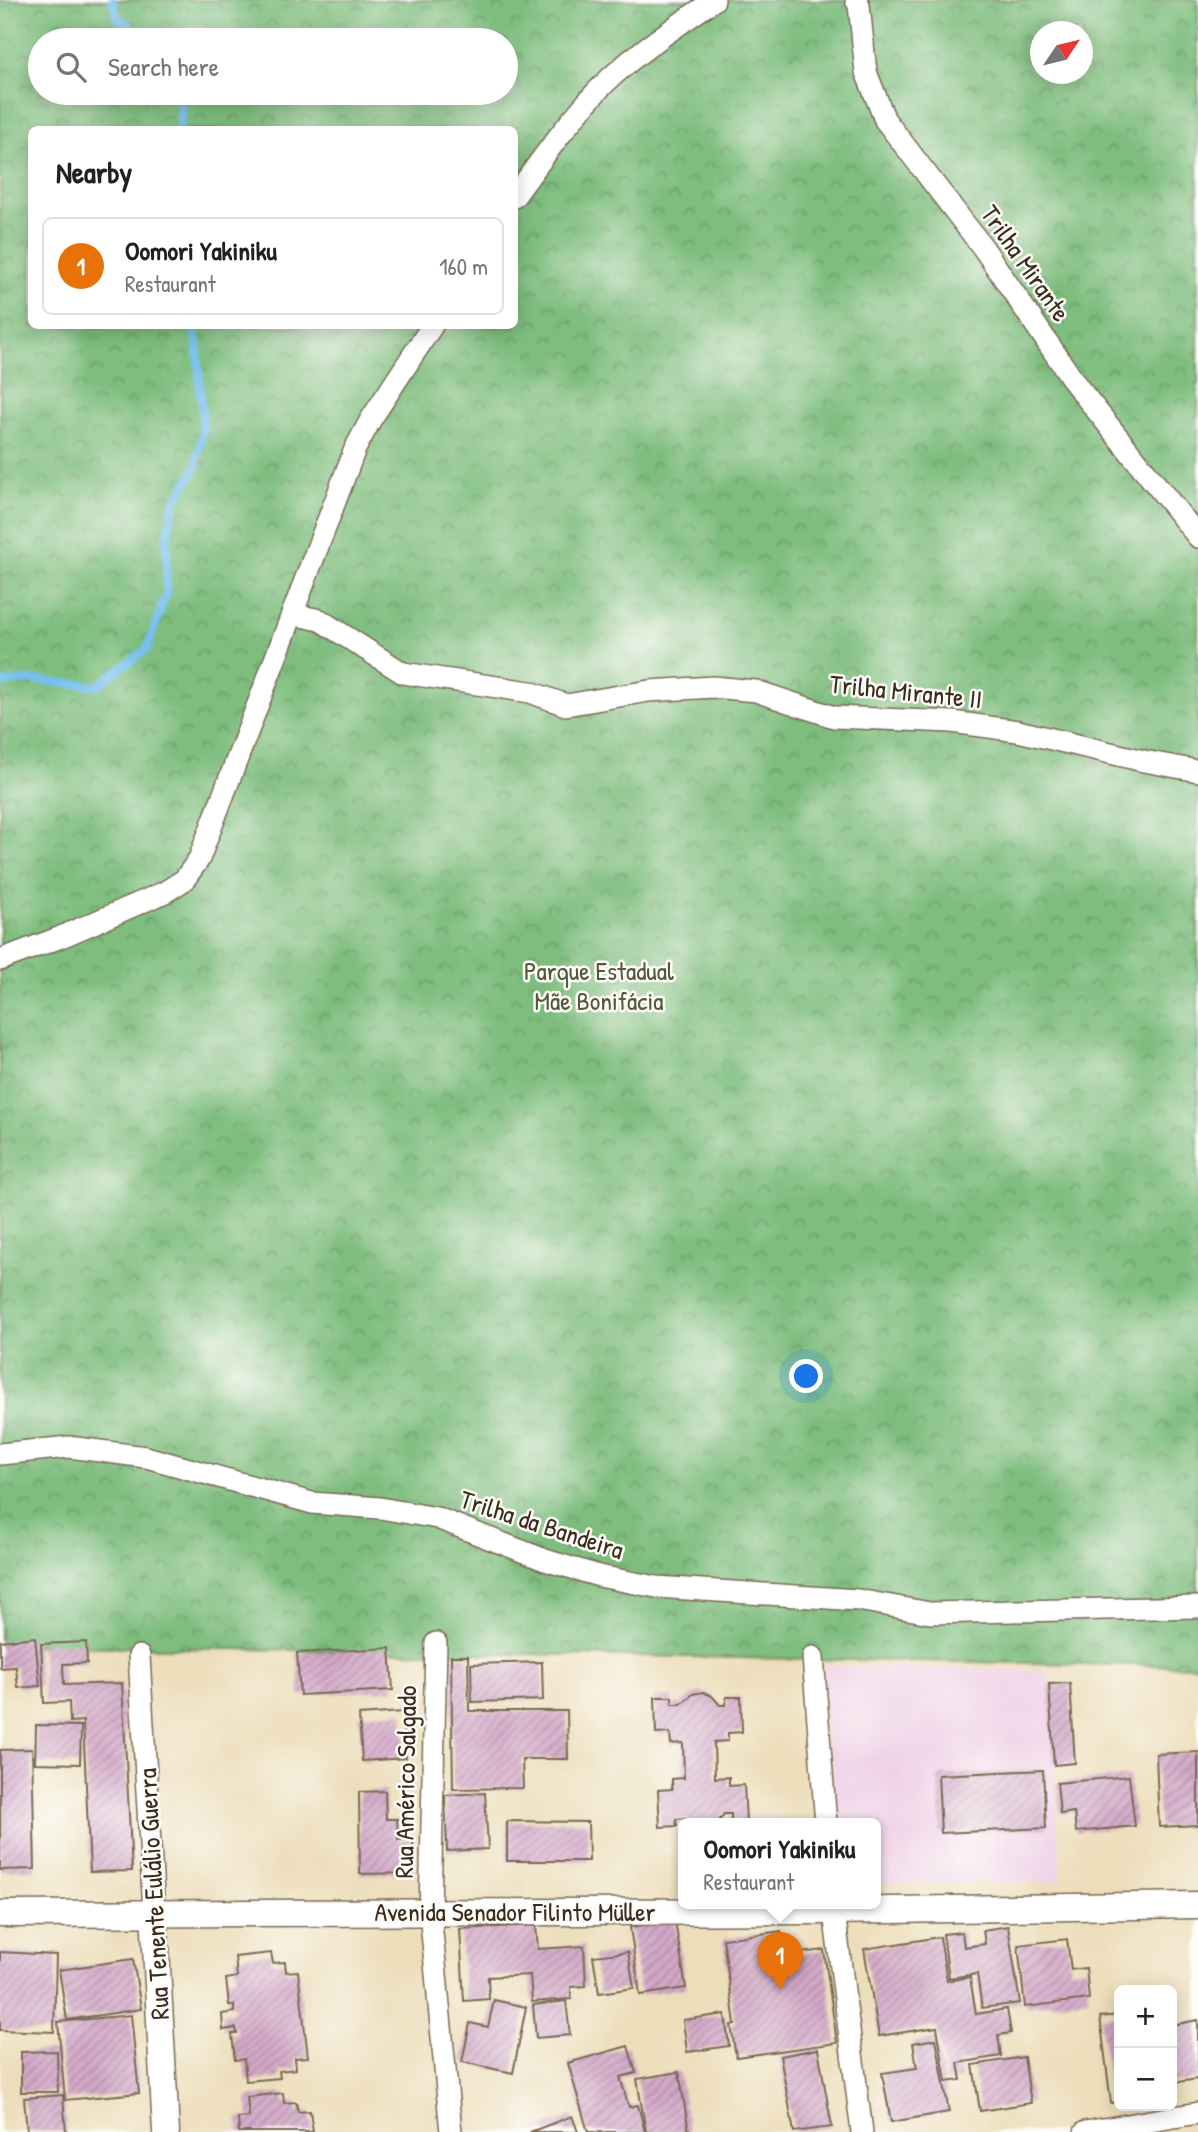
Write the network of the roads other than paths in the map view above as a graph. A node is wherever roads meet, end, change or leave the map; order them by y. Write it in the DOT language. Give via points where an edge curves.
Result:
graph roads {
  1 [pos="714,0"];
  2 [pos="856,0"];
  3 [pos="518,192"];
  4 [pos="430,329"];
  5 [pos="1198,537"];
  6 [pos="292,614"];
  7 [pos="1198,771"];
  8 [pos="0,960"];
  9 [pos="0,1454"];
  10 [pos="1198,1607"];
  11 [pos="436,1643"];
  12 [pos="139,1656"];
  13 [pos="813,1657"];
  14 [pos="826,1818"];
  15 [pos="1198,1905"];
  16 [pos="881,1908"];
  17 [pos="699,1909"];
  18 [pos="833,1909"];
  19 [pos="430,1911"];
  20 [pos="154,1912"];
  21 [pos="0,1914"];
  22 [pos="1198,2113"];
  23 [pos="166,2132"];
  24 [pos="451,2132"];
  25 [pos="862,2132"];
  26 [pos="1085,2132"];
  1 -- 3 [label="street" via="604,85 562,131"];
  2 -- 5 [label="street, Trilha Mirante" via="866,72 885,120 984,249 1077,386"];
  4 -- 6 [label="street" via="355,449"];
  6 -- 7 [label="street, Trilha Mirante II" via="320,620 403,673 530,692 566,705 649,691 713,687 756,691 834,717 952,722 1018,731"];
  6 -- 8 [label="street" via="199,859 184,880 154,897"];
  9 -- 10 [label="street, Trilha da Bandeira" via="69,1447 146,1457 312,1503 437,1518 545,1560 656,1587 858,1600 930,1613"];
  11 -- 19 [label="street, Rua Américo Salgado"];
  12 -- 20 [label="street, Rua Tenente Eulálio Guerra"];
  13 -- 14 [label="street"];
  15 -- 16 [label="street, Avenida Senador Filinto Müller"];
  17 -- 19 [label="street, Avenida Senador Filinto Müller"];
  18 -- 25 [label="street"];
  19 -- 20 [label="street, Avenida Senador Filinto Müller"];
  19 -- 24 [label="street, Rua Américo Salgado"];
  20 -- 21 [label="street, Avenida Senador Filinto Müller"];
  20 -- 23 [label="street, Rua Tenente Eulálio Guerra"];
  22 -- 26 [label="street"];
}
